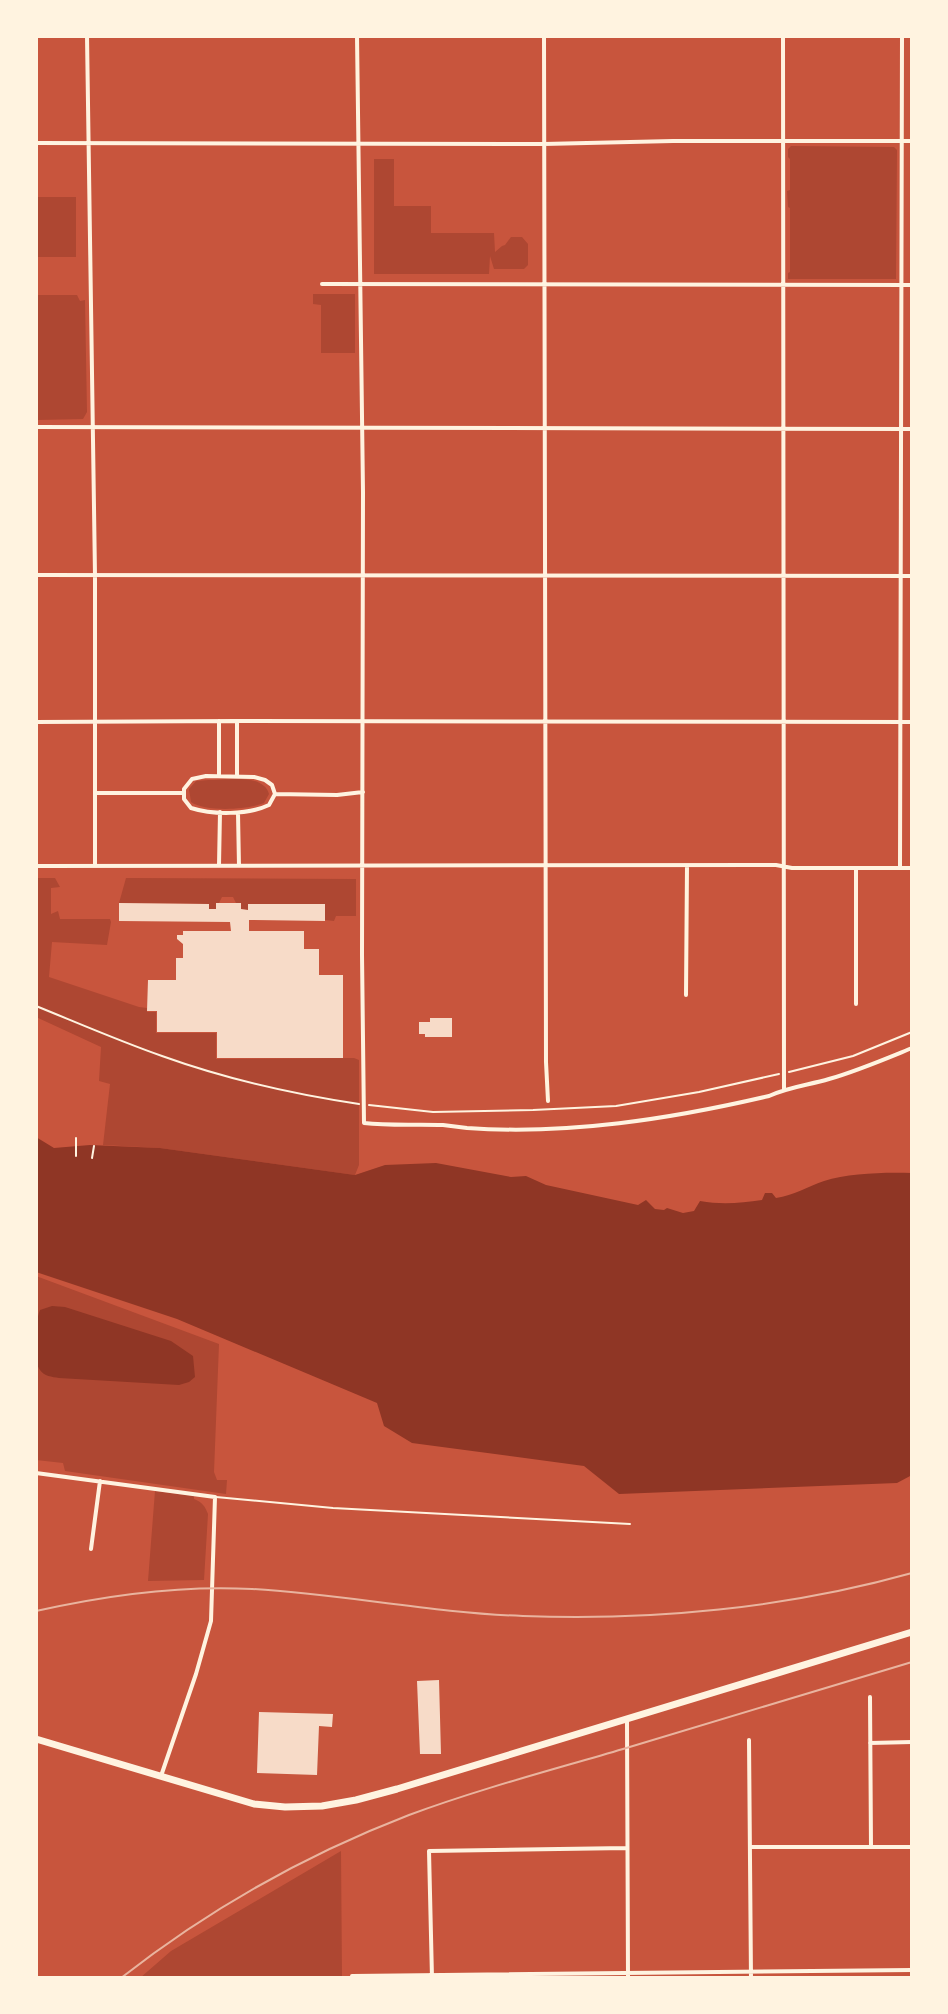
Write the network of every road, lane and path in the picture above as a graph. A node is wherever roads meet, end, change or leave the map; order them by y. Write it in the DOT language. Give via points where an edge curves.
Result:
graph roads {
  1 [pos="87,36"];
  2 [pos="357,36"];
  3 [pos="544,36"];
  4 [pos="783,36"];
  5 [pos="902,36"];
  6 [pos="782,140"];
  7 [pos="902,141"];
  8 [pos="912,141"];
  9 [pos="36,143"];
  10 [pos="89,144"];
  11 [pos="358,144"];
  12 [pos="544,144"];
  13 [pos="322,284"];
  14 [pos="360,284"];
  15 [pos="545,284"];
  16 [pos="782,284"];
  17 [pos="901,285"];
  18 [pos="912,285"];
  19 [pos="36,427"];
  20 [pos="93,427"];
  21 [pos="363,427"];
  22 [pos="545,427"];
  23 [pos="783,429"];
  24 [pos="912,429"];
  25 [pos="900,430"];
  26 [pos="36,575"];
  27 [pos="95,575"];
  28 [pos="363,576"];
  29 [pos="545,576"];
  30 [pos="783,576"];
  31 [pos="901,576"];
  32 [pos="912,576"];
  33 [pos="95,721"];
  34 [pos="219,721"];
  35 [pos="237,721"];
  36 [pos="363,721"];
  37 [pos="546,721"];
  38 [pos="36,722"];
  39 [pos="783,722"];
  40 [pos="900,722"];
  41 [pos="912,722"];
  42 [pos="219,776"];
  43 [pos="237,776"];
  44 [pos="363,792"];
  45 [pos="95,793"];
  46 [pos="183,793"];
  47 [pos="275,794"];
  48 [pos="220,812"];
  49 [pos="238,812"];
  50 [pos="36,866"];
  51 [pos="95,866"];
  52 [pos="219,866"];
  53 [pos="239,866"];
  54 [pos="362,866"];
  55 [pos="545,866"];
  56 [pos="687,866"];
  57 [pos="784,866"];
  58 [pos="856,868"];
  59 [pos="900,868"];
  60 [pos="912,868"];
  61 [pos="686,995"];
  62 [pos="856,1004"];
  63 [pos="36,1006"];
  64 [pos="912,1032"];
  65 [pos="912,1048"];
  66 [pos="784,1073"];
  67 [pos="784,1089"];
  68 [pos="548,1101"];
  69 [pos="363,1104"];
  70 [pos="76,1138"];
  71 [pos="94,1146"];
  72 [pos="76,1156"];
  73 [pos="92,1158"];
  74 [pos="36,1473"];
  75 [pos="100,1481"];
  76 [pos="215,1497"];
  77 [pos="630,1524"];
  78 [pos="91,1549"];
  79 [pos="912,1632"];
  80 [pos="870,1697"];
  81 [pos="627,1718"];
  82 [pos="36,1739"];
  83 [pos="749,1740"];
  84 [pos="912,1742"];
  85 [pos="870,1743"];
  86 [pos="161,1776"];
  87 [pos="750,1847"];
  88 [pos="871,1847"];
  89 [pos="912,1847"];
  90 [pos="627,1848"];
  91 [pos="912,1970"];
  92 [pos="628,1975"];
  93 [pos="751,1975"];
  94 [pos="352,1976"];
  95 [pos="432,1976"];
  1 -- 10 [label="street"];
  2 -- 11 [label="street"];
  3 -- 12 [label="street"];
  4 -- 6 [label="street"];
  5 -- 7 [label="street"];
  6 -- 7 [label="street"];
  6 -- 12 [label="street"];
  6 -- 16 [label="street"];
  7 -- 8 [label="street"];
  7 -- 17 [label="street"];
  9 -- 10 [label="street"];
  10 -- 11 [label="street"];
  10 -- 20 [label="street"];
  11 -- 12 [label="street"];
  11 -- 14 [label="street"];
  12 -- 15 [label="street"];
  13 -- 14 [label="street"];
  14 -- 15 [label="street"];
  14 -- 21 [label="street"];
  15 -- 16 [label="street"];
  15 -- 22 [label="street"];
  16 -- 17 [label="street"];
  16 -- 23 [label="street"];
  17 -- 18 [label="street"];
  17 -- 25 [label="street"];
  19 -- 20 [label="street"];
  20 -- 21 [label="street"];
  20 -- 27 [label="street"];
  21 -- 22 [label="street"];
  21 -- 28 [label="street"];
  22 -- 23 [label="street"];
  22 -- 29 [label="street"];
  23 -- 25 [label="street"];
  23 -- 30 [label="street"];
  24 -- 25 [label="street"];
  25 -- 31 [label="street"];
  26 -- 27 [label="street"];
  27 -- 28 [label="street"];
  27 -- 33 [label="street"];
  28 -- 29 [label="street"];
  28 -- 36 [label="street"];
  29 -- 30 [label="street"];
  29 -- 37 [label="street"];
  30 -- 31 [label="street"];
  30 -- 39 [label="street"];
  31 -- 32 [label="street"];
  31 -- 40 [label="street"];
  33 -- 34 [label="street"];
  33 -- 38 [label="street"];
  33 -- 45 [label="street"];
  34 -- 35 [label="street"];
  34 -- 42 [label="street"];
  35 -- 36 [label="street"];
  35 -- 43 [label="street"];
  36 -- 37 [label="street"];
  36 -- 44 [label="street"];
  37 -- 39 [label="street"];
  37 -- 55 [label="street"];
  39 -- 40 [label="street"];
  39 -- 57 [label="street"];
  40 -- 41 [label="street"];
  40 -- 59 [label="street"];
  42 -- 43 [label="street"];
  42 -- 46 [label="street" via="196,778"];
  43 -- 47 [label="street" via="265,780"];
  44 -- 47 [label="street"];
  44 -- 54 [label="street"];
  45 -- 46 [label="street"];
  45 -- 51 [label="street"];
  46 -- 48 [label="street" via="191,808"];
  47 -- 49 [label="street" via="269,805"];
  48 -- 49 [label="street"];
  48 -- 52 [label="street"];
  49 -- 53 [label="street"];
  50 -- 51 [label="street"];
  51 -- 52 [label="street"];
  52 -- 53 [label="street"];
  53 -- 54 [label="street"];
  54 -- 55 [label="street"];
  54 -- 69 [label="street"];
  55 -- 56 [label="street"];
  55 -- 68 [label="street"];
  56 -- 57 [label="street"];
  56 -- 61 [label="street"];
  57 -- 58 [label="street"];
  57 -- 66 [label="street"];
  58 -- 59 [label="street"];
  58 -- 62 [label="street"];
  59 -- 60 [label="street"];
  63 -- 69 [label="path" via="222,1075"];
  64 -- 66 [label="path" via="853,1056"];
  65 -- 67 [label="street" via="832,1078"];
  66 -- 67 [label="street"];
  66 -- 69 [label="path" via="616,1106 433,1112"];
  67 -- 69 [label="street" via="749,1101 630,1122 508,1129 364,1123"];
  70 -- 72 [label="path"];
  71 -- 73 [label="path"];
  74 -- 75 [label="street"];
  75 -- 76 [label="street"];
  75 -- 78 [label="street"];
  76 -- 77 [label="lane"];
  76 -- 86 [label="street" via="211,1621"];
  79 -- 81 [label="main road"];
  80 -- 85 [label="street"];
  81 -- 86 [label="main road" via="397,1789 322,1806 254,1804"];
  81 -- 90 [label="street"];
  82 -- 86 [label="main road"];
  83 -- 87 [label="street"];
  84 -- 85 [label="street"];
  85 -- 88 [label="street"];
  87 -- 88 [label="street"];
  87 -- 93 [label="street"];
  88 -- 89 [label="street"];
  90 -- 92 [label="street"];
  90 -- 95 [label="street" via="429,1851"];
  91 -- 93 [label="street"];
  92 -- 93 [label="street"];
  92 -- 95 [label="street"];
  94 -- 95 [label="street"];
}
